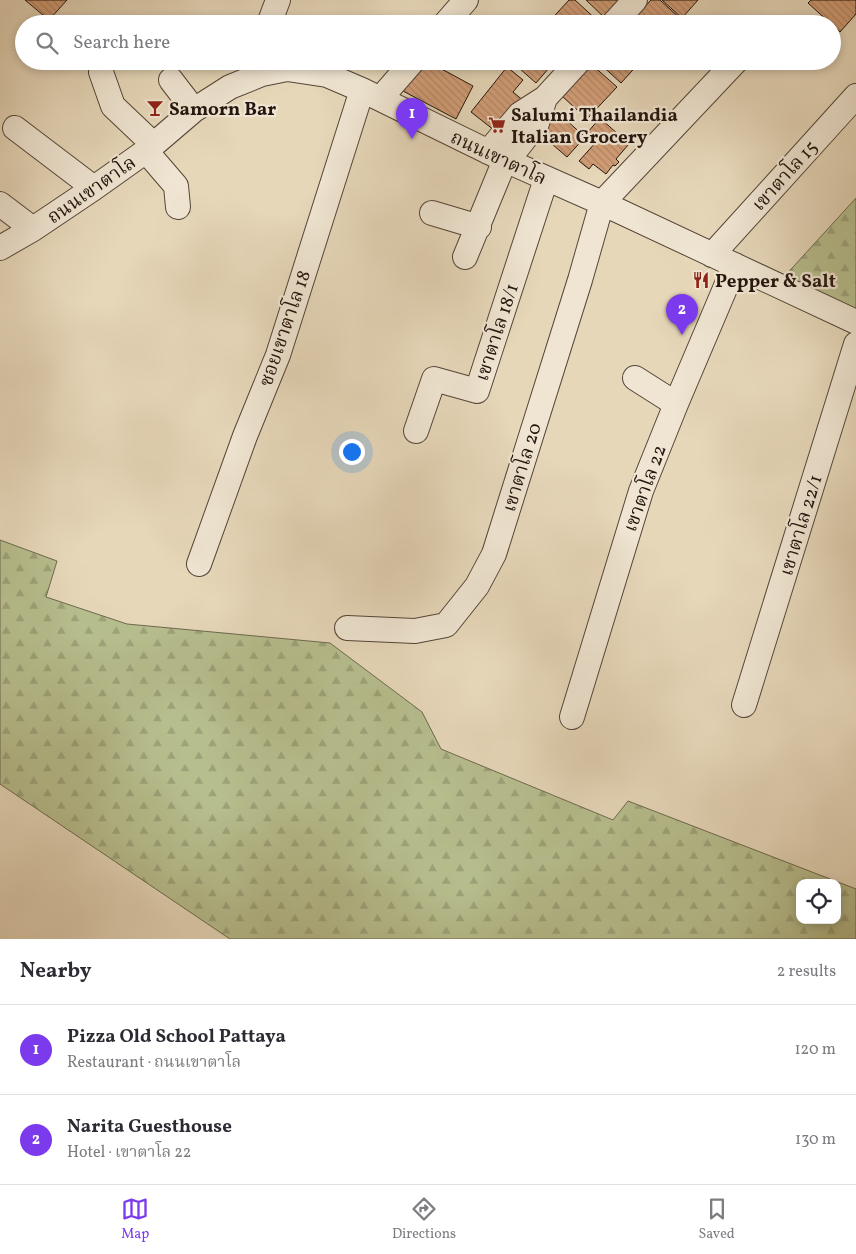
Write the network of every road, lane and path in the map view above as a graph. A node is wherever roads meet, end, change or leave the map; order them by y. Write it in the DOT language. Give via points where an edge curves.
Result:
graph roads {
  1 [pos="280,0"];
  2 [pos="466,0"];
  3 [pos="635,0"];
  4 [pos="273,15"];
  5 [pos="282,15"];
  6 [pos="454,15"];
  7 [pos="621,15"];
  8 [pos="259,70"];
  9 [pos="309,70"];
  10 [pos="402,70"];
  11 [pos="571,70"];
  12 [pos="728,70"];
  13 [pos="101,72"];
  14 [pos="170,80"];
  15 [pos="371,94"];
  16 [pos="856,96"];
  17 [pos="194,110"];
  18 [pos="15,128"];
  19 [pos="149,148"];
  20 [pos="500,158"];
  21 [pos="546,179"];
  22 [pos="94,188"];
  23 [pos="602,203"];
  24 [pos="0,204"];
  25 [pos="178,207"];
  26 [pos="432,213"];
  27 [pos="479,227"];
  28 [pos="33,229"];
  29 [pos="0,248"];
  30 [pos="712,254"];
  31 [pos="465,257"];
  32 [pos="735,265"];
  33 [pos="856,322"];
  34 [pos="856,344"];
  35 [pos="635,378"];
  36 [pos="676,404"];
  37 [pos="416,431"];
  38 [pos="199,564"];
  39 [pos="347,628"];
  40 [pos="744,705"];
  41 [pos="572,717"];
  1 -- 4 [label="street"];
  1 -- 5 [label="street"];
  2 -- 6 [label="street"];
  3 -- 7 [label="street"];
  8 -- 17 [label="street, ถนนเขาตาโล"];
  9 -- 15 [label="street, ถนนเขาตาโล" via="327,74"];
  10 -- 15 [label="street"];
  11 -- 20 [label="street" via="545,98 537,123"];
  12 -- 23 [label="street"];
  13 -- 19 [label="street" via="112,106"];
  14 -- 17 [label="street"];
  15 -- 20 [label="street, ถนนเขาตาโล"];
  15 -- 38 [label="street, ซอยเขาตาโล 18"];
  16 -- 30 [label="street, เขาตาโล 15"];
  17 -- 19 [label="street, ถนนเขาตาโล"];
  18 -- 22 [label="street"];
  19 -- 22 [label="street, ถนนเขาตาโล"];
  19 -- 25 [label="street" via="176,186"];
  20 -- 21 [label="street, ถนนเขาตาโล"];
  20 -- 27 [label="street"];
  21 -- 23 [label="street, ถนนเขาตาโล"];
  21 -- 37 [label="street, เขาตาโล 18/1" via="476,391 434,379"];
  22 -- 28 [label="street, ถนนเขาตาโล"];
  23 -- 30 [label="street, ถนนเขาตาโล"];
  23 -- 39 [label="street, เขาตาโล 20" via="494,554 477,586 446,625 415,631"];
  24 -- 28 [label="street"];
  26 -- 27 [label="street"];
  27 -- 31 [label="street"];
  28 -- 29 [label="street, ถนนเขาตาโล"];
  30 -- 32 [label="street, ถนนเขาตาโล"];
  32 -- 33 [label="street, ถนนเขาตาโล"];
  32 -- 36 [label="street, เขาตาโล 22"];
  34 -- 40 [label="street, เขาตาโล 22/1"];
  35 -- 36 [label="street"];
  36 -- 41 [label="street, เขาตาโล 22" via="641,490"];
}
